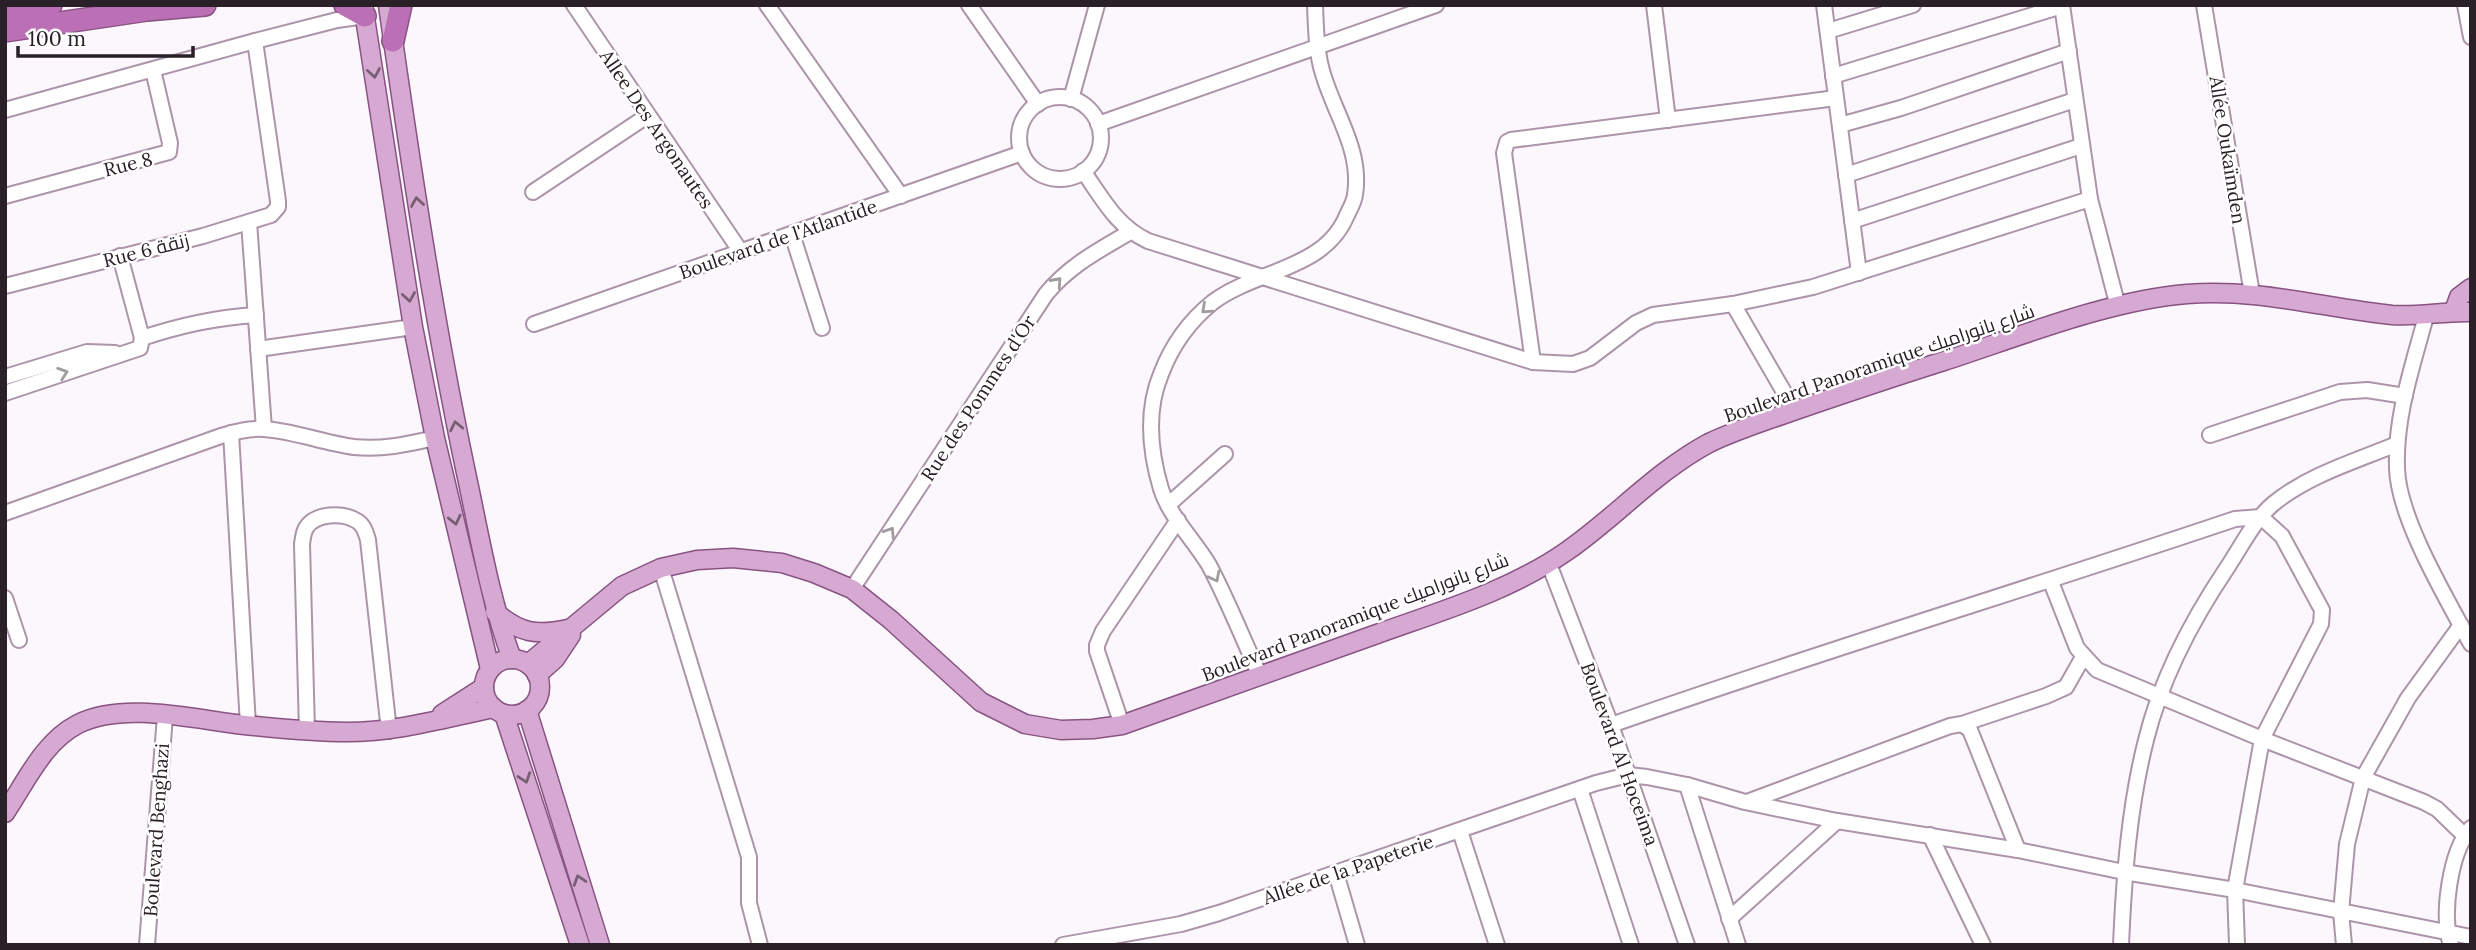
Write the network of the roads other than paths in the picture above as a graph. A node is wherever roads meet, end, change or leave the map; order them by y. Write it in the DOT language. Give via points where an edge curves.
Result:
graph roads {
  1 [pos="51,5"];
  2 [pos="205,5"];
  3 [pos="345,5"];
  4 [pos="388,5"];
  5 [pos="401,5"];
  6 [pos="574,5"];
  7 [pos="767,5"];
  8 [pos="969,5"];
  9 [pos="1097,5"];
  10 [pos="1315,5"];
  11 [pos="1436,5"];
  12 [pos="1654,5"];
  13 [pos="1824,5"];
  14 [pos="1913,5"];
  15 [pos="2204,5"];
  16 [pos="2465,5"];
  17 [pos="2062,6"];
  18 [pos="364,11"];
  19 [pos="5,17"];
  20 [pos="5,31"];
  21 [pos="1828,31"];
  22 [pos="2471,37"];
  23 [pos="255,41"];
  24 [pos="393,41"];
  25 [pos="1318,47"];
  26 [pos="2068,51"];
  27 [pos="153,70"];
  28 [pos="1833,76"];
  29 [pos="1836,98"];
  30 [pos="1071,99"];
  31 [pos="2075,100"];
  32 [pos="1038,104"];
  33 [pos="5,110"];
  34 [pos="647,116"];
  35 [pos="1668,120"];
  36 [pos="1098,124"];
  37 [pos="1840,125"];
  38 [pos="2081,146"];
  39 [pos="1022,153"];
  40 [pos="1083,171"];
  41 [pos="1846,175"];
  42 [pos="533,192"];
  43 [pos="5,196"];
  44 [pos="901,196"];
  45 [pos="2090,198"];
  46 [pos="1852,221"];
  47 [pos="249,222"];
  48 [pos="1130,232"];
  49 [pos="792,234"];
  50 [pos="741,252"];
  51 [pos="120,256"];
  52 [pos="1859,273"];
  53 [pos="1265,276"];
  54 [pos="5,286"];
  55 [pos="2471,288"];
  56 [pos="2252,294"];
  57 [pos="1733,304"];
  58 [pos="2118,307"];
  59 [pos="2462,312"];
  60 [pos="256,316"];
  61 [pos="2427,316"];
  62 [pos="2471,321"];
  63 [pos="534,324"];
  64 [pos="413,327"];
  65 [pos="822,328"];
  66 [pos="142,338"];
  67 [pos="258,349"];
  68 [pos="120,354"];
  69 [pos="1534,362"];
  70 [pos="5,377"];
  71 [pos="5,393"];
  72 [pos="2405,396"];
  73 [pos="1794,411"];
  74 [pos="264,429"];
  75 [pos="232,433"];
  76 [pos="2210,435"];
  77 [pos="435,438"];
  78 [pos="2397,444"];
  79 [pos="1225,454"];
  80 [pos="1168,505"];
  81 [pos="5,513"];
  82 [pos="2261,517"];
  83 [pos="1178,520"];
  84 [pos="1549,564"];
  85 [pos="661,568"];
  86 [pos="2051,582"];
  87 [pos="852,589"];
  88 [pos="5,598"];
  89 [pos="495,612"];
  90 [pos="2460,625"];
  91 [pos="575,627"];
  92 [pos="19,640"];
  93 [pos="2471,644"];
  94 [pos="2083,657"];
  95 [pos="526,666"];
  96 [pos="490,669"];
  97 [pos="1260,676"];
  98 [pos="484,687"];
  99 [pos="2159,697"];
  100 [pos="527,710"];
  101 [pos="498,711"];
  102 [pos="165,716"];
  103 [pos="430,722"];
  104 [pos="1962,724"];
  105 [pos="248,725"];
  106 [pos="1122,725"];
  107 [pos="1611,725"];
  108 [pos="389,730"];
  109 [pos="307,731"];
  110 [pos="2262,739"];
  111 [pos="1628,775"];
  112 [pos="2363,778"];
  113 [pos="1687,785"];
  114 [pos="1580,789"];
  115 [pos="1745,802"];
  116 [pos="5,813"];
  117 [pos="1837,821"];
  118 [pos="1461,831"];
  119 [pos="2468,831"];
  120 [pos="1930,835"];
  121 [pos="2018,850"];
  122 [pos="2124,872"];
  123 [pos="1336,873"];
  124 [pos="2235,890"];
  125 [pos="2341,912"];
  126 [pos="1729,919"];
  127 [pos="2471,937"];
  128 [pos="2449,938"];
  129 [pos="147,945"];
  130 [pos="580,945"];
  131 [pos="600,945"];
  132 [pos="760,945"];
  133 [pos="1063,945"];
  134 [pos="1357,945"];
  135 [pos="1497,945"];
  136 [pos="1631,945"];
  137 [pos="1687,945"];
  138 [pos="1738,945"];
  139 [pos="1983,945"];
  140 [pos="2121,945"];
  141 [pos="2237,945"];
  142 [pos="2344,945"];
  1 -- 19 [label="highway"];
  2 -- 20 [label="highway"];
  3 -- 18 [label="highway"];
  4 -- 24 [label="main road"];
  5 -- 24 [label="highway"];
  6 -- 34 [label="street, Allee Des Argonautes"];
  7 -- 44 [label="street"];
  8 -- 32 [label="street"];
  9 -- 30 [label="street"];
  10 -- 25 [label="street"];
  11 -- 25 [label="street"];
  12 -- 35 [label="street"];
  13 -- 21 [label="street"];
  14 -- 21 [label="street"];
  15 -- 56 [label="street, Allée Oukaïmden"];
  16 -- 22 [label="street"];
  17 -- 26 [label="street"];
  17 -- 28 [label="street"];
  18 -- 23 [label="street"];
  18 -- 64 [label="main road, one-way"];
  21 -- 28 [label="street"];
  23 -- 27 [label="street"];
  23 -- 47 [label="street, Rue 6 زنقة" via="278,206 271,215"];
  89 -- 24 [label="main road, one-way" via="447,381"];
  25 -- 36 [label="street"];
  25 -- 53 [label="street" via="1322,72 1347,129 1355,166 1355,197 1344,223 1329,241 1310,257"];
  26 -- 31 [label="street"];
  26 -- 37 [label="street"];
  27 -- 33 [label="street"];
  27 -- 43 [label="street, Rue 8" via="169,152"];
  28 -- 29 [label="street"];
  29 -- 35 [label="street"];
  29 -- 37 [label="street"];
  30 -- 32 [label="street" via="1052,98"];
  30 -- 36 [label="street" via="1089,109"];
  31 -- 38 [label="street"];
  31 -- 41 [label="street"];
  32 -- 39 [label="street" via="1020,128"];
  34 -- 42 [label="street"];
  34 -- 50 [label="street, Allee Des Argonautes"];
  35 -- 69 [label="street" via="1507,142 1504,153"];
  36 -- 40 [label="street" via="1100,148"];
  37 -- 41 [label="street"];
  38 -- 45 [label="street"];
  38 -- 46 [label="street"];
  39 -- 40 [label="street" via="1034,170 1053,178 1069,178"];
  39 -- 44 [label="street, Boulevard de l'Atlantide"];
  40 -- 48 [label="street"];
  41 -- 46 [label="street"];
  44 -- 49 [label="street, Boulevard de l'Atlantide"];
  45 -- 52 [label="street"];
  45 -- 58 [label="street"];
  46 -- 52 [label="street"];
  47 -- 51 [label="street, Rue 6 زنقة"];
  47 -- 60 [label="street"];
  48 -- 53 [label="street"];
  87 -- 48 [label="street, Rue des Pommes d'Or, one-way" via="1046,294 1061,276"];
  49 -- 50 [label="street, Boulevard de l'Atlantide"];
  49 -- 65 [label="street"];
  50 -- 63 [label="street, Boulevard de l'Atlantide"];
  51 -- 54 [label="street, Rue 6 زنقة"];
  51 -- 66 [label="street"];
  52 -- 57 [label="street"];
  53 -- 69 [label="street"];
  53 -- 80 [label="street, one-way" via="1214,301 1188,325 1171,350 1156,386 1150,423 1161,490"];
  55 -- 59 [label="main road" via="2459,297"];
  56 -- 58 [label="main road, Boulevard Panoramique شارع بانوراميك" via="2169,295"];
  56 -- 61 [label="main road, Boulevard Panoramique شارع بانوراميك"];
  57 -- 69 [label="street" via="1653,316 1636,323 1590,358 1573,364"];
  57 -- 73 [label="street"];
  58 -- 73 [label="main road, Boulevard Panoramique شارع بانوراميك"];
  59 -- 61 [label="main road, Boulevard Panoramique شارع بانوراميك"];
  59 -- 62 [label="street"];
  60 -- 66 [label="street" via="216,318"];
  60 -- 67 [label="street"];
  61 -- 72 [label="street"];
  64 -- 67 [label="street"];
  64 -- 77 [label="main road"];
  66 -- 68 [label="street" via="140,348"];
  67 -- 74 [label="street"];
  68 -- 70 [label="street" via="87,352"];
  71 -- 68 [label="street, one-way"];
  72 -- 76 [label="street" via="2352,390"];
  72 -- 78 [label="street"];
  73 -- 84 [label="main road, Boulevard Panoramique شارع بانوراميك" via="1711,443 1666,469"];
  74 -- 75 [label="street"];
  74 -- 77 [label="street" via="354,447 395,447"];
  75 -- 81 [label="street"];
  75 -- 105 [label="street"];
  77 -- 96 [label="main road, one-way"];
  78 -- 82 [label="street" via="2313,479"];
  78 -- 90 [label="street" via="2402,500"];
  79 -- 80 [label="street"];
  80 -- 83 [label="street"];
  82 -- 86 [label="street" via="2235,519"];
  82 -- 99 [label="street" via="2189,630"];
  82 -- 110 [label="street" via="2282,536 2322,617"];
  83 -- 97 [label="street, one-way" via="1209,567"];
  83 -- 106 [label="street" via="1097,645"];
  84 -- 97 [label="main road, Boulevard Panoramique شارع بانوراميك" via="1472,599"];
  84 -- 107 [label="street, Boulevard Al Hoceima"];
  85 -- 87 [label="main road, Boulevard Panoramique شارع بانوراميك" via="697,559 782,563"];
  85 -- 91 [label="main road, Boulevard Panoramique شارع بانوراميك" via="622,586"];
  85 -- 132 [label="street" via="749,857 749,903"];
  86 -- 94 [label="street"];
  86 -- 107 [label="street"];
  87 -- 106 [label="main road, Boulevard Panoramique شارع بانوراميك" via="992,708 1025,724 1061,730"];
  88 -- 92 [label="street"];
  89 -- 91 [label="main road" via="511,625 532,632"];
  89 -- 95 [label="main road"];
  90 -- 93 [label="street"];
  90 -- 112 [label="street" via="2408,698"];
  91 -- 95 [label="main road, Boulevard Panoramique شارع بانوراميك" via="562,649"];
  94 -- 99 [label="street" via="2097,670"];
  94 -- 104 [label="street" via="2066,687"];
  95 -- 96 [label="main road" via="498,662"];
  95 -- 100 [label="main road" via="540,685"];
  96 -- 98 [label="main road"];
  97 -- 106 [label="main road, Boulevard Panoramique شارع بانوراميك"];
  98 -- 101 [label="main road" via="486,699"];
  98 -- 103 [label="main road"];
  99 -- 110 [label="street"];
  99 -- 122 [label="street" via="2143,753"];
  100 -- 101 [label="main road" via="514,715"];
  131 -- 100 [label="main road, one-way"];
  101 -- 103 [label="main road"];
  101 -- 130 [label="main road, one-way"];
  102 -- 105 [label="main road"];
  102 -- 116 [label="main road" via="131,713 79,724 57,738 41,757"];
  102 -- 129 [label="street, Boulevard Benghazi"];
  103 -- 108 [label="main road"];
  104 -- 115 [label="street"];
  104 -- 121 [label="street" via="1970,730"];
  105 -- 109 [label="main road"];
  107 -- 111 [label="street, Boulevard Al Hoceima"];
  108 -- 109 [label="main road"];
  108 -- 109 [label="street" via="368,540 358,521 342,516 312,521 304,530"];
  110 -- 112 [label="street"];
  110 -- 124 [label="street"];
  111 -- 113 [label="street"];
  111 -- 114 [label="street, Allée de la Papeterie"];
  111 -- 137 [label="street, Boulevard Al Hoceima"];
  112 -- 119 [label="street" via="2424,802"];
  112 -- 125 [label="street" via="2347,844"];
  113 -- 115 [label="street"];
  113 -- 126 [label="street"];
  114 -- 118 [label="street, Allée de la Papeterie"];
  114 -- 136 [label="street"];
  115 -- 117 [label="street"];
  117 -- 120 [label="street"];
  117 -- 126 [label="street"];
  118 -- 123 [label="street, Allée de la Papeterie"];
  118 -- 135 [label="street"];
  119 -- 128 [label="street" via="2450,886"];
  120 -- 121 [label="street"];
  120 -- 139 [label="street"];
  121 -- 122 [label="street"];
  122 -- 124 [label="street"];
  122 -- 140 [label="street"];
  123 -- 133 [label="street, Allée de la Papeterie" via="1219,913"];
  123 -- 134 [label="street"];
  124 -- 125 [label="street"];
  124 -- 141 [label="street"];
  125 -- 128 [label="street"];
  125 -- 142 [label="street"];
  126 -- 138 [label="street"];
  127 -- 128 [label="street"];
}
